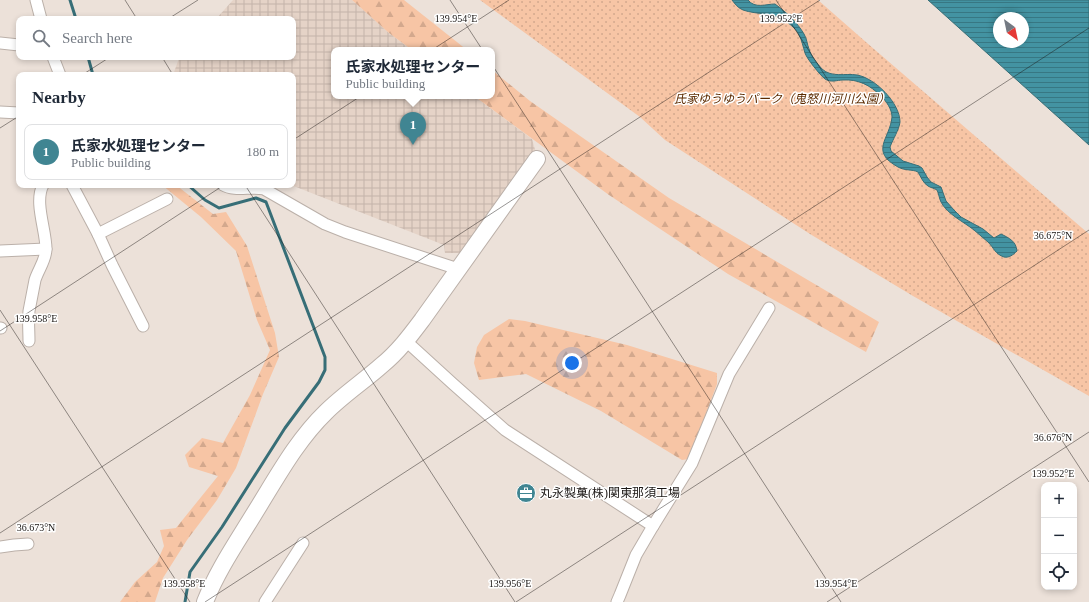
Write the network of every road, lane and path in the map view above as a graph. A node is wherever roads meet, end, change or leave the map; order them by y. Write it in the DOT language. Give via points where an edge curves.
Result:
graph roads {
  1 [pos="36,0"];
  2 [pos="40,16"];
  3 [pos="0,43"];
  4 [pos="16,45"];
  5 [pos="54,60"];
  6 [pos="59,72"];
  7 [pos="0,112"];
  8 [pos="16,113"];
  9 [pos="537,159"];
  10 [pos="42,188"];
  11 [pos="74,188"];
  12 [pos="229,188"];
  13 [pos="244,188"];
  14 [pos="261,188"];
  15 [pos="167,199"];
  16 [pos="98,234"];
  17 [pos="46,249"];
  18 [pos="0,251"];
  19 [pos="458,270"];
  20 [pos="769,308"];
  21 [pos="143,326"];
  22 [pos="406,340"];
  23 [pos="29,341"];
  24 [pos="653,526"];
  25 [pos="303,543"];
  26 [pos="28,544"];
  27 [pos="0,548"];
  28 [pos="206,602"];
  29 [pos="265,602"];
  30 [pos="617,602"];
  1 -- 2 [label="street"];
  3 -- 4 [label="street"];
  5 -- 6 [label="street"];
  7 -- 8 [label="street"];
  9 -- 19 [label="street"];
  10 -- 17 [label="street" via="40,202"];
  11 -- 16 [label="street"];
  12 -- 13 [label="street"];
  14 -- 19 [label="street" via="325,224"];
  15 -- 16 [label="street"];
  16 -- 21 [label="street"];
  17 -- 18 [label="street"];
  17 -- 23 [label="street" via="44,261 35,280 29,312"];
  19 -- 22 [label="street"];
  20 -- 24 [label="street" via="729,374 692,462"];
  22 -- 24 [label="street" via="505,430"];
  22 -- 28 [label="street" via="382,365 310,428 234,546 215,579"];
  24 -- 30 [label="street" via="636,555"];
  25 -- 29 [label="street"];
  26 -- 27 [label="street"];
}
